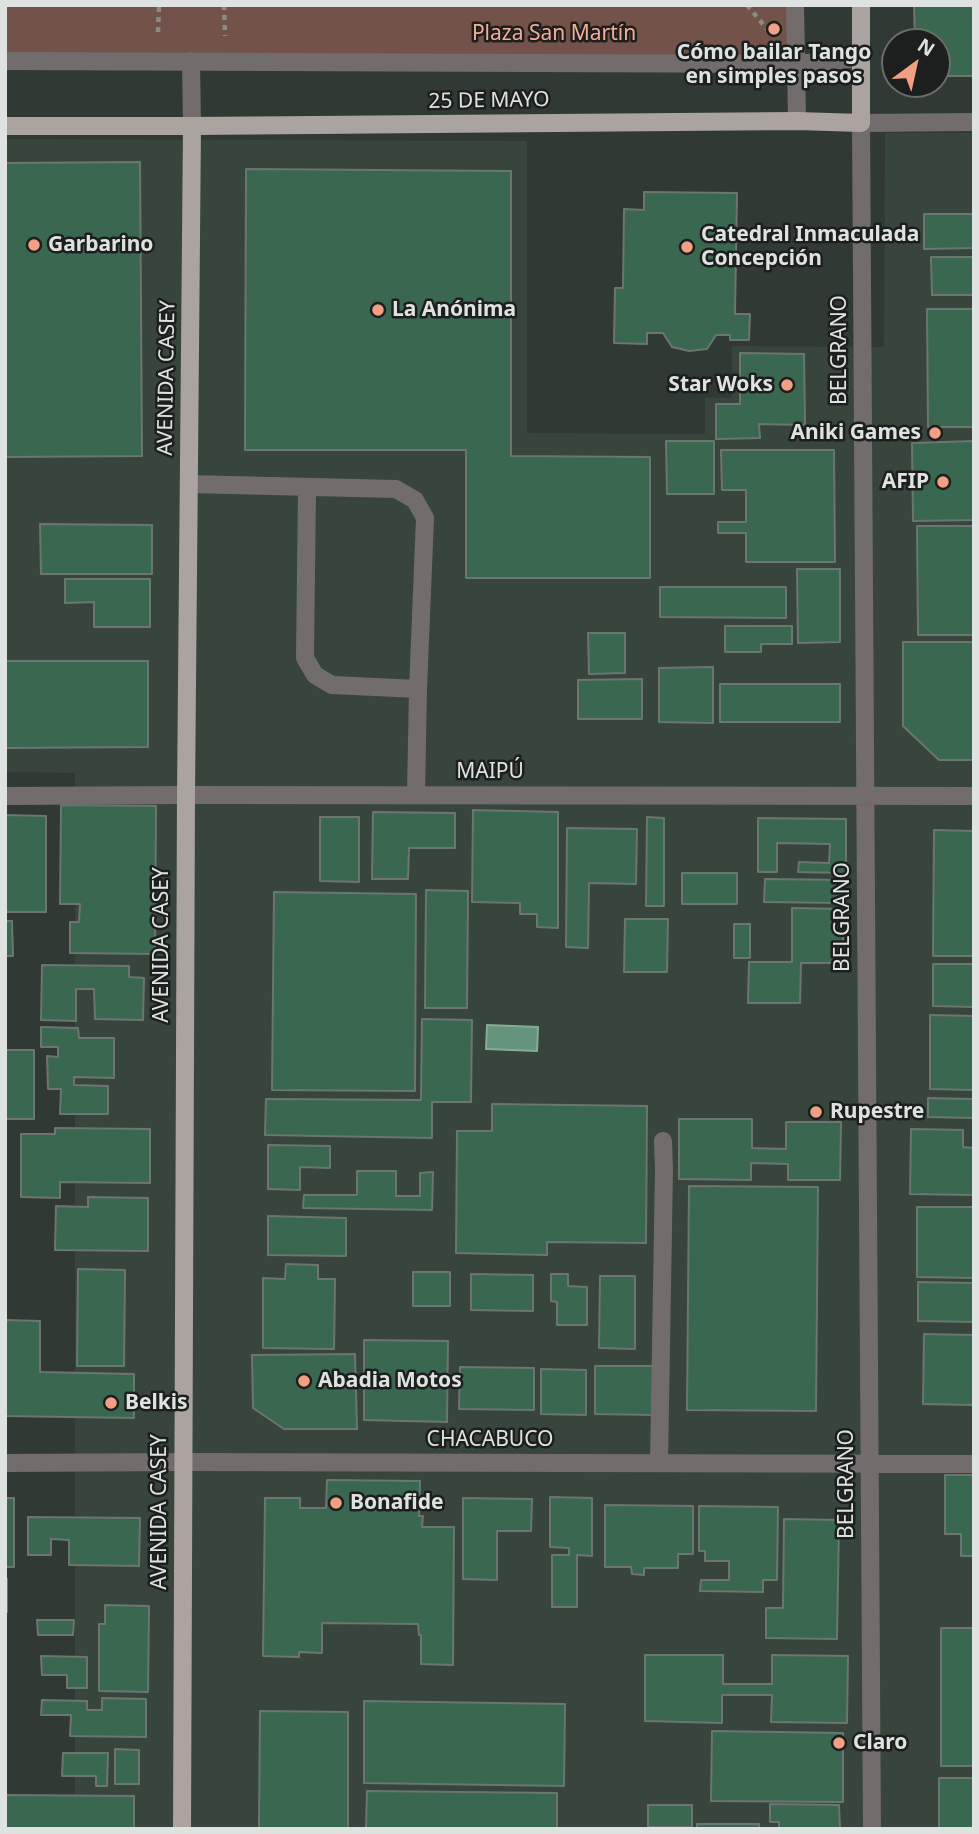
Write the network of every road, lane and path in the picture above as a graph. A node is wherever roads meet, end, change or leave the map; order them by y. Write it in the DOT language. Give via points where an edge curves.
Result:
graph roads {
  1 [pos="795,5"];
  2 [pos="861,5"];
  3 [pos="861,58"];
  4 [pos="5,61"];
  5 [pos="191,61"];
  6 [pos="796,64"];
  7 [pos="797,121"];
  8 [pos="974,122"];
  9 [pos="861,123"];
  10 [pos="5,126"];
  11 [pos="192,127"];
  12 [pos="189,484"];
  13 [pos="307,488"];
  14 [pos="418,689"];
  15 [pos="186,795"];
  16 [pos="416,795"];
  17 [pos="5,796"];
  18 [pos="865,796"];
  19 [pos="974,796"];
  20 [pos="663,1141"];
  21 [pos="182,1462"];
  22 [pos="5,1463"];
  23 [pos="659,1463"];
  24 [pos="870,1464"];
  25 [pos="974,1464"];
  26 [pos="182,1829"];
  27 [pos="872,1829"];
  1 -- 6 [label="street"];
  2 -- 3 [label="main road, BELGRANO"];
  3 -- 6 [label="street"];
  3 -- 9 [label="main road, BELGRANO"];
  4 -- 5 [label="street"];
  5 -- 6 [label="street"];
  5 -- 11 [label="street, AVENIDA CASEY"];
  6 -- 7 [label="street"];
  7 -- 9 [label="main road, 25 DE MAYO"];
  7 -- 11 [label="main road, 25 DE MAYO"];
  8 -- 9 [label="street, 25 DE MAYO"];
  9 -- 18 [label="street, BELGRANO"];
  10 -- 11 [label="main road, 25 DE MAYO"];
  11 -- 12 [label="main road, AVENIDA CASEY"];
  12 -- 13 [label="street"];
  12 -- 15 [label="main road, AVENIDA CASEY"];
  13 -- 14 [label="street" via="305,658 315,675 332,685"];
  13 -- 14 [label="street" via="396,489 415,500 425,518"];
  14 -- 16 [label="street"];
  15 -- 16 [label="street, MAIPÚ"];
  15 -- 17 [label="street, MAIPÚ"];
  15 -- 21 [label="main road, AVENIDA CASEY"];
  16 -- 18 [label="street, MAIPÚ"];
  18 -- 19 [label="street, MAIPÚ"];
  18 -- 24 [label="street, BELGRANO"];
  20 -- 23 [label="street"];
  21 -- 22 [label="street, CHACABUCO"];
  21 -- 23 [label="street, CHACABUCO"];
  21 -- 26 [label="main road, AVENIDA CASEY"];
  23 -- 24 [label="street, CHACABUCO"];
  24 -- 25 [label="street, CHACABUCO"];
  24 -- 27 [label="street, BELGRANO"];
}
